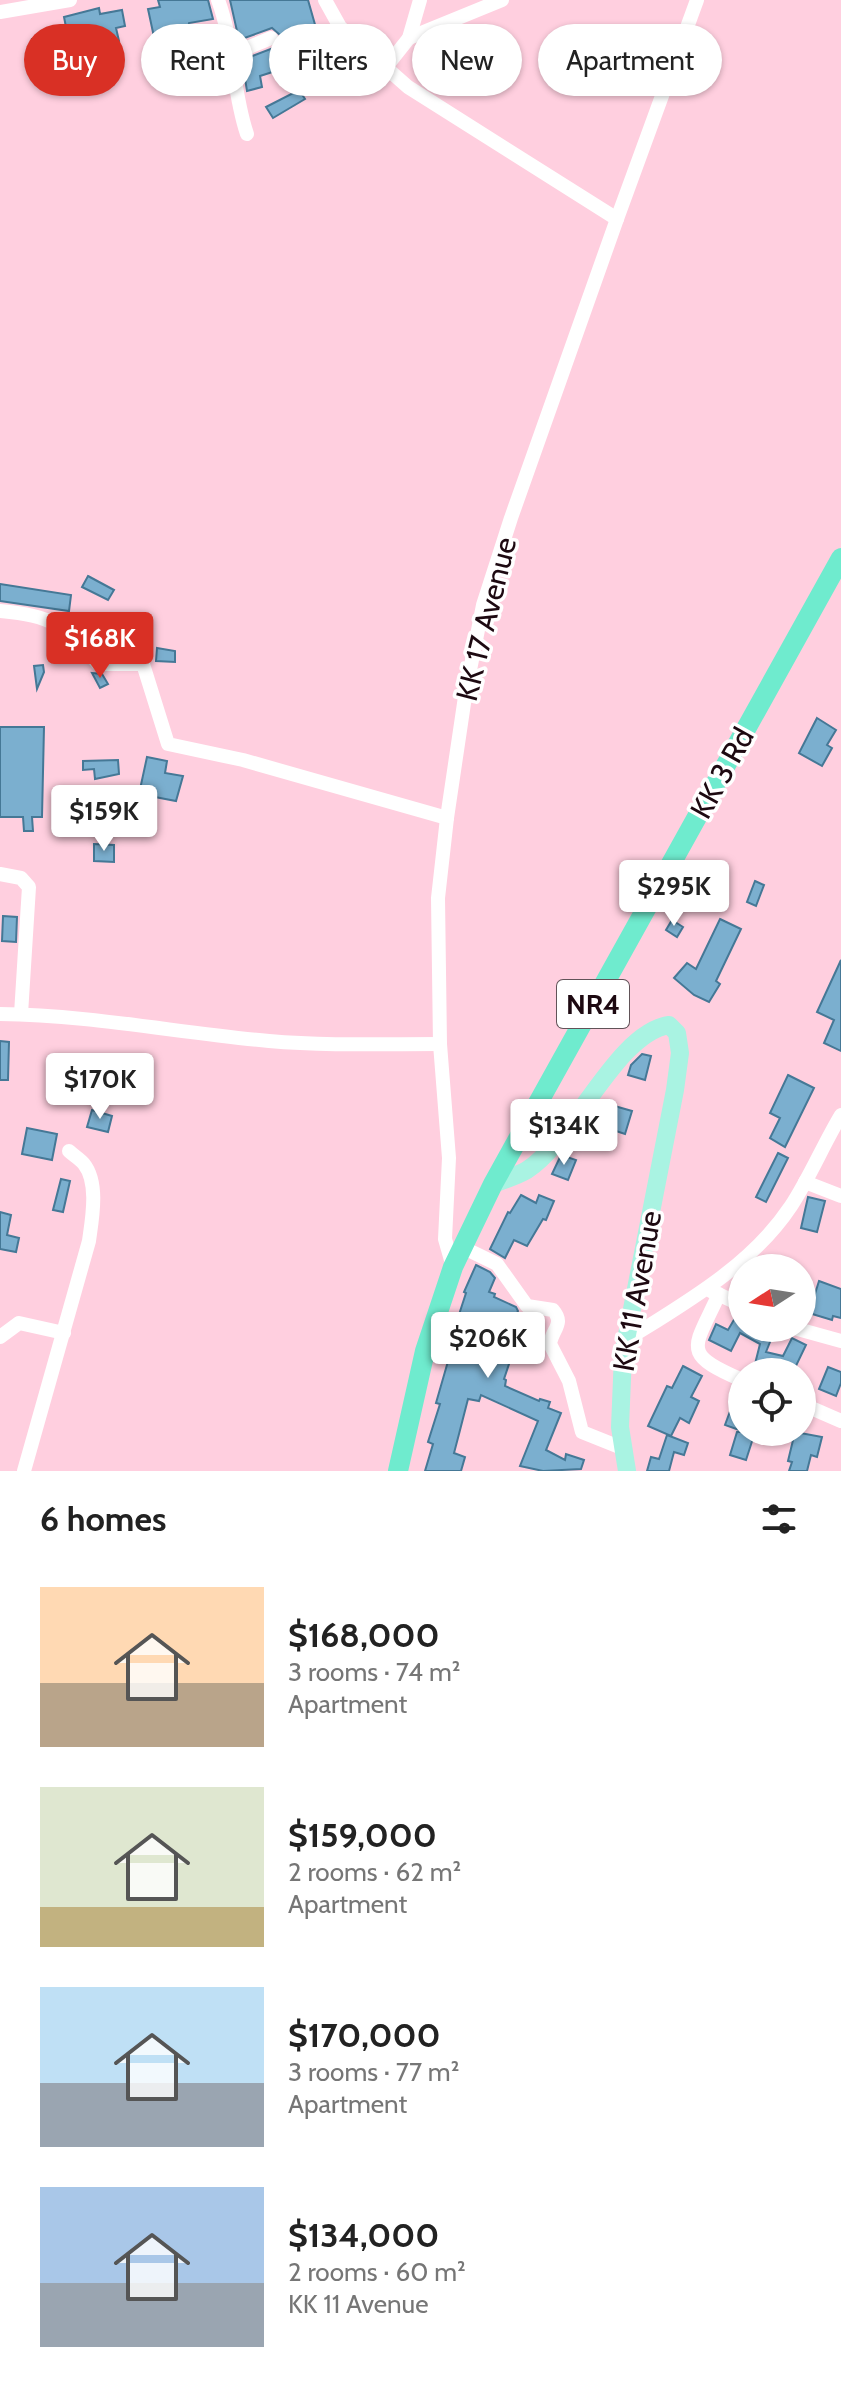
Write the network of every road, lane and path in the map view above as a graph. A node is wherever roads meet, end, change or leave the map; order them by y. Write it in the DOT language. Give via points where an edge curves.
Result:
graph roads {
  1 [pos="70,0"];
  2 [pos="218,0"];
  3 [pos="325,0"];
  4 [pos="420,0"];
  5 [pos="502,0"];
  6 [pos="697,0"];
  7 [pos="0,12"];
  8 [pos="227,24"];
  9 [pos="338,24"];
  10 [pos="409,38"];
  11 [pos="396,54"];
  12 [pos="396,76"];
  13 [pos="236,96"];
  14 [pos="247,134"];
  15 [pos="617,219"];
  16 [pos="841,558"];
  17 [pos="0,611"];
  18 [pos="447,818"];
  19 [pos="0,874"];
  20 [pos="0,1014"];
  21 [pos="21,1014"];
  22 [pos="440,1044"];
  23 [pos="841,1115"];
  24 [pos="69,1151"];
  25 [pos="805,1182"];
  26 [pos="493,1184"];
  27 [pos="841,1196"];
  28 [pos="464,1248"];
  29 [pos="453,1267"];
  30 [pos="713,1292"];
  31 [pos="728,1299"];
  32 [pos="64,1333"];
  33 [pos="816,1334"];
  34 [pos="0,1337"];
  35 [pos="626,1340"];
  36 [pos="841,1341"];
  37 [pos="728,1374"];
  38 [pos="816,1410"];
  39 [pos="841,1421"];
  40 [pos="622,1448"];
  41 [pos="24,1471"];
  42 [pos="398,1471"];
  43 [pos="627,1471"];
  1 -- 7 [label="street"];
  2 -- 8 [label="street"];
  3 -- 9 [label="street"];
  4 -- 10 [label="street"];
  5 -- 10 [label="street"];
  6 -- 15 [label="street, KK 17 Avenue"];
  10 -- 11 [label="street"];
  12 -- 15 [label="street"];
  13 -- 14 [label="street"];
  15 -- 18 [label="street, KK 17 Avenue" via="483,605"];
  16 -- 26 [label="highway, KK 3 Rd / NR4"];
  17 -- 18 [label="street" via="37,614 73,635 98,664 143,664 168,744"];
  18 -- 22 [label="street, KK 17 Avenue" via="438,898"];
  19 -- 21 [label="street" via="21,878 29,887"];
  20 -- 21 [label="street"];
  21 -- 22 [label="street" via="327,1046"];
  22 -- 29 [label="street, KK 17 Avenue" via="449,1158 445,1239"];
  23 -- 25 [label="street"];
  24 -- 32 [label="street" via="85,1164 93,1209"];
  25 -- 27 [label="street"];
  25 -- 30 [label="street" via="781,1219"];
  26 -- 28 [label="highway, KK 3 Rd / NR4"];
  26 -- 35 [label="main road, KK 11 Avenue" via="528,1169 548,1151 643,1035 669,1025 677,1033 675,1090"];
  28 -- 29 [label="highway, KK 3 Rd / NR4"];
  28 -- 40 [label="street" via="497,1264 527,1306 558,1315 550,1344 569,1381 582,1432"];
  29 -- 42 [label="highway, KK 3 Rd / NR4" via="425,1351"];
  30 -- 31 [label="street"];
  30 -- 35 [label="street"];
  30 -- 37 [label="street" via="697,1350 705,1363"];
  32 -- 34 [label="street" via="19,1323"];
  32 -- 41 [label="street"];
  33 -- 36 [label="street"];
  35 -- 40 [label="main road, KK 11 Avenue"];
  38 -- 39 [label="street"];
  40 -- 43 [label="main road, KK 11 Avenue"];
}
